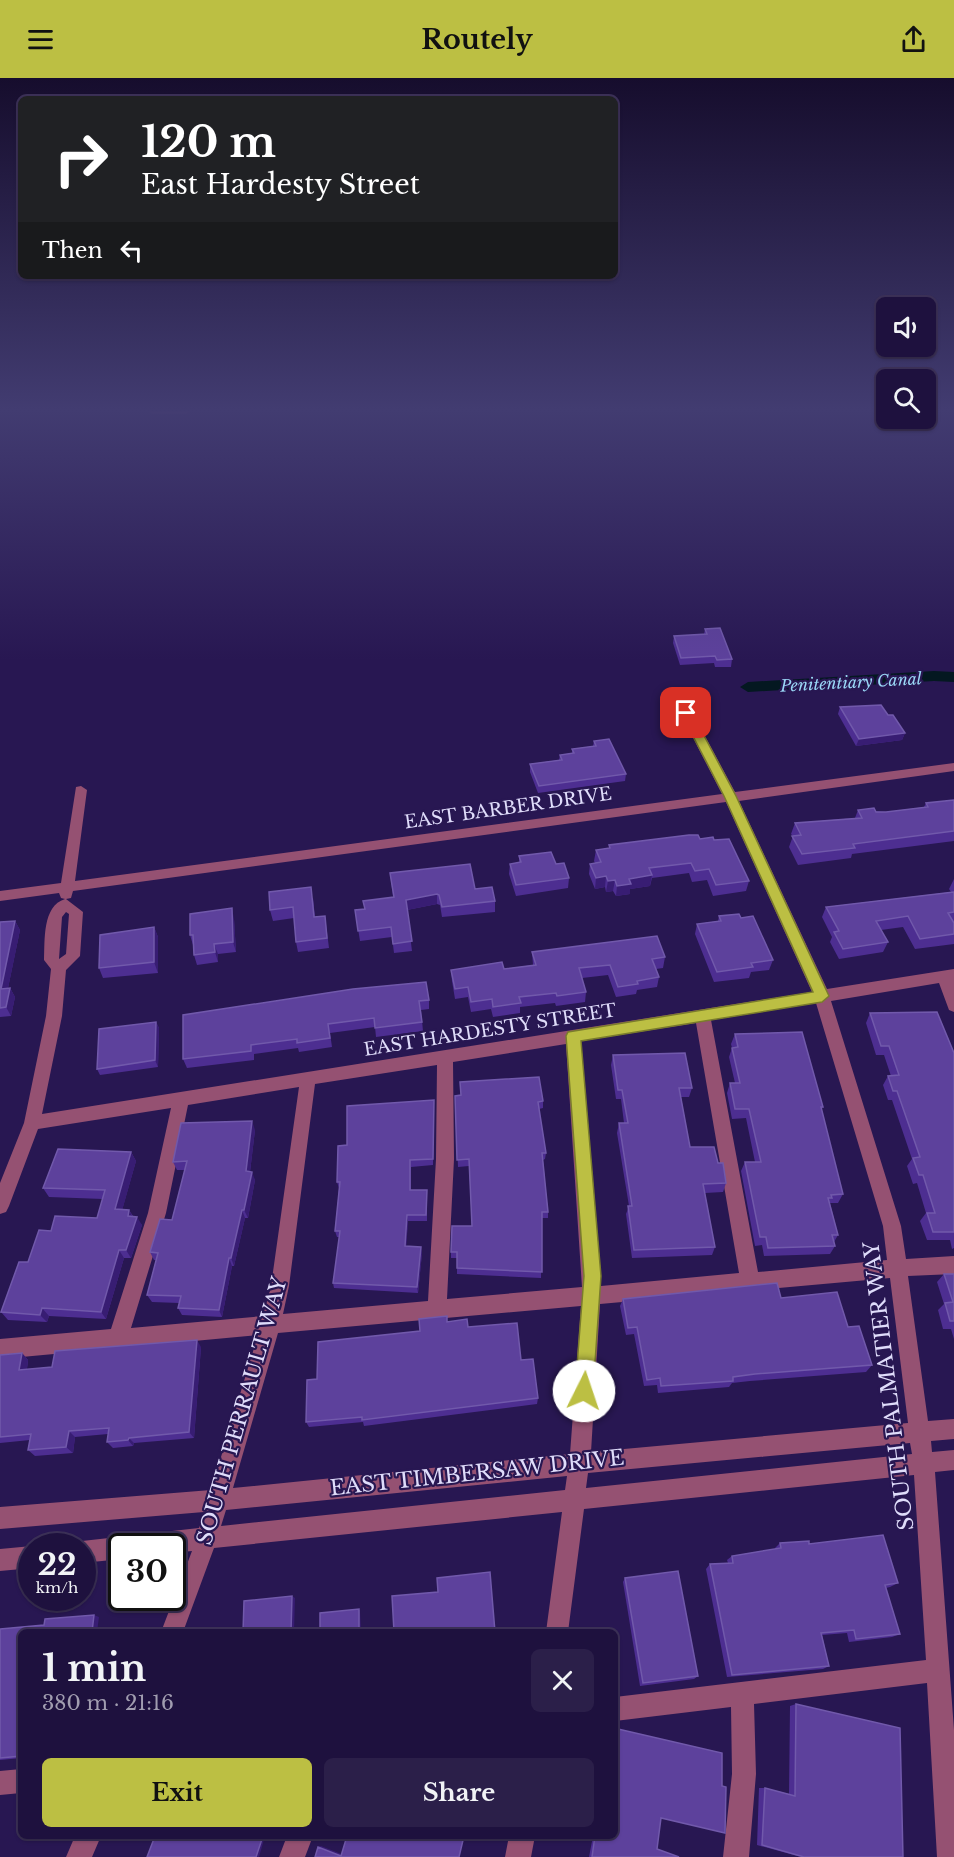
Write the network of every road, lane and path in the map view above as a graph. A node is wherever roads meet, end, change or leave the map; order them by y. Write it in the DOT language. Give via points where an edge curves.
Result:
graph roads {
  1 [pos="677,695"];
  2 [pos="954,767"];
  3 [pos="81,790"];
  4 [pos="730,796"];
  5 [pos="67,886"];
  6 [pos="0,896"];
  7 [pos="65,904"];
  8 [pos="59,967"];
  9 [pos="949,976"];
  10 [pos="822,996"];
  11 [pos="954,1006"];
  12 [pos="702,1016"];
  13 [pos="573,1036"];
  14 [pos="445,1057"];
  15 [pos="308,1079"];
  16 [pos="181,1099"];
  17 [pos="32,1123"];
  18 [pos="0,1206"];
  19 [pos="954,1265"];
  20 [pos="898,1268"];
  21 [pos="750,1281"];
  22 [pos="590,1296"];
  23 [pos="437,1309"];
  24 [pos="271,1324"];
  25 [pos="118,1338"];
  26 [pos="0,1349"];
  27 [pos="954,1429"];
  28 [pos="921,1432"];
  29 [pos="954,1460"];
  30 [pos="579,1463"];
  31 [pos="924,1463"];
  32 [pos="575,1499"];
  33 [pos="219,1500"];
  34 [pos="0,1518"];
  35 [pos="206,1539"];
  36 [pos="186,1541"];
  37 [pos="18,1558"];
  38 [pos="0,1560"];
  39 [pos="173,1629"];
  40 [pos="557,1629"];
  41 [pos="938,1670"];
  42 [pos="742,1693"];
  43 [pos="618,1709"];
  44 [pos="949,1775"];
  45 [pos="18,1780"];
  46 [pos="0,1783"];
  47 [pos="87,1839"];
  48 [pos="299,1839"];
  49 [pos="521,1839"];
  50 [pos="78,1857"];
  51 [pos="292,1857"];
  52 [pos="518,1857"];
  53 [pos="736,1857"];
  54 [pos="950,1857"];
  1 -- 4 [label="street, SOUTH PALMATIER WAY"];
  2 -- 4 [label="street, EAST BARBER DRIVE"];
  3 -- 5 [label="street"];
  4 -- 5 [label="street, EAST BARBER DRIVE"];
  4 -- 10 [label="street, SOUTH PALMATIER WAY"];
  5 -- 6 [label="street, EAST BARBER DRIVE"];
  5 -- 7 [label="street"];
  7 -- 8 [label="street" via="55,915 51,960"];
  7 -- 8 [label="street" via="76,912 73,956"];
  8 -- 17 [label="street" via="54,1016"];
  9 -- 10 [label="street, EAST HARDESTY STREET"];
  9 -- 11 [label="street"];
  10 -- 12 [label="street, EAST HARDESTY STREET"];
  10 -- 20 [label="street, SOUTH PALMATIER WAY" via="892,1226"];
  12 -- 13 [label="street, EAST HARDESTY STREET"];
  12 -- 21 [label="street"];
  13 -- 14 [label="street, EAST HARDESTY STREET"];
  13 -- 22 [label="street" via="592,1276"];
  14 -- 15 [label="street, EAST HARDESTY STREET"];
  14 -- 23 [label="street" via="445,1159"];
  15 -- 16 [label="street, EAST HARDESTY STREET"];
  15 -- 24 [label="street, SOUTH PERRAULT WAY" via="280,1286"];
  16 -- 17 [label="street, EAST HARDESTY STREET"];
  16 -- 25 [label="street" via="157,1213"];
  17 -- 18 [label="street"];
  19 -- 20 [label="street"];
  20 -- 21 [label="street"];
  20 -- 28 [label="street, SOUTH PALMATIER WAY"];
  21 -- 22 [label="street"];
  22 -- 23 [label="street"];
  22 -- 30 [label="street"];
  23 -- 24 [label="street"];
  24 -- 25 [label="street"];
  24 -- 33 [label="street, SOUTH PERRAULT WAY"];
  25 -- 26 [label="street"];
  27 -- 28 [label="street, EAST TIMBERSAW DRIVE"];
  28 -- 30 [label="street, EAST TIMBERSAW DRIVE"];
  28 -- 31 [label="street, SOUTH PALMATIER WAY"];
  29 -- 31 [label="street, EAST TIMBERSAW DRIVE"];
  30 -- 32 [label="street"];
  30 -- 33 [label="street, EAST TIMBERSAW DRIVE"];
  31 -- 32 [label="street, EAST TIMBERSAW DRIVE"];
  31 -- 41 [label="street, SOUTH PALMATIER WAY"];
  32 -- 35 [label="street, EAST TIMBERSAW DRIVE"];
  32 -- 40 [label="street"];
  33 -- 34 [label="street, EAST TIMBERSAW DRIVE"];
  33 -- 35 [label="street, SOUTH PERRAULT WAY"];
  35 -- 36 [label="street, EAST TIMBERSAW DRIVE"];
  35 -- 39 [label="street, SOUTH PERRAULT WAY"];
  37 -- 38 [label="street"];
  41 -- 42 [label="street"];
  41 -- 44 [label="street, SOUTH PALMATIER WAY"];
  42 -- 43 [label="street"];
  42 -- 53 [label="street" via="744,1774"];
  44 -- 54 [label="street, SOUTH PALMATIER WAY"];
  45 -- 46 [label="street"];
  47 -- 50 [label="street"];
  48 -- 51 [label="street"];
  49 -- 52 [label="street"];
}
